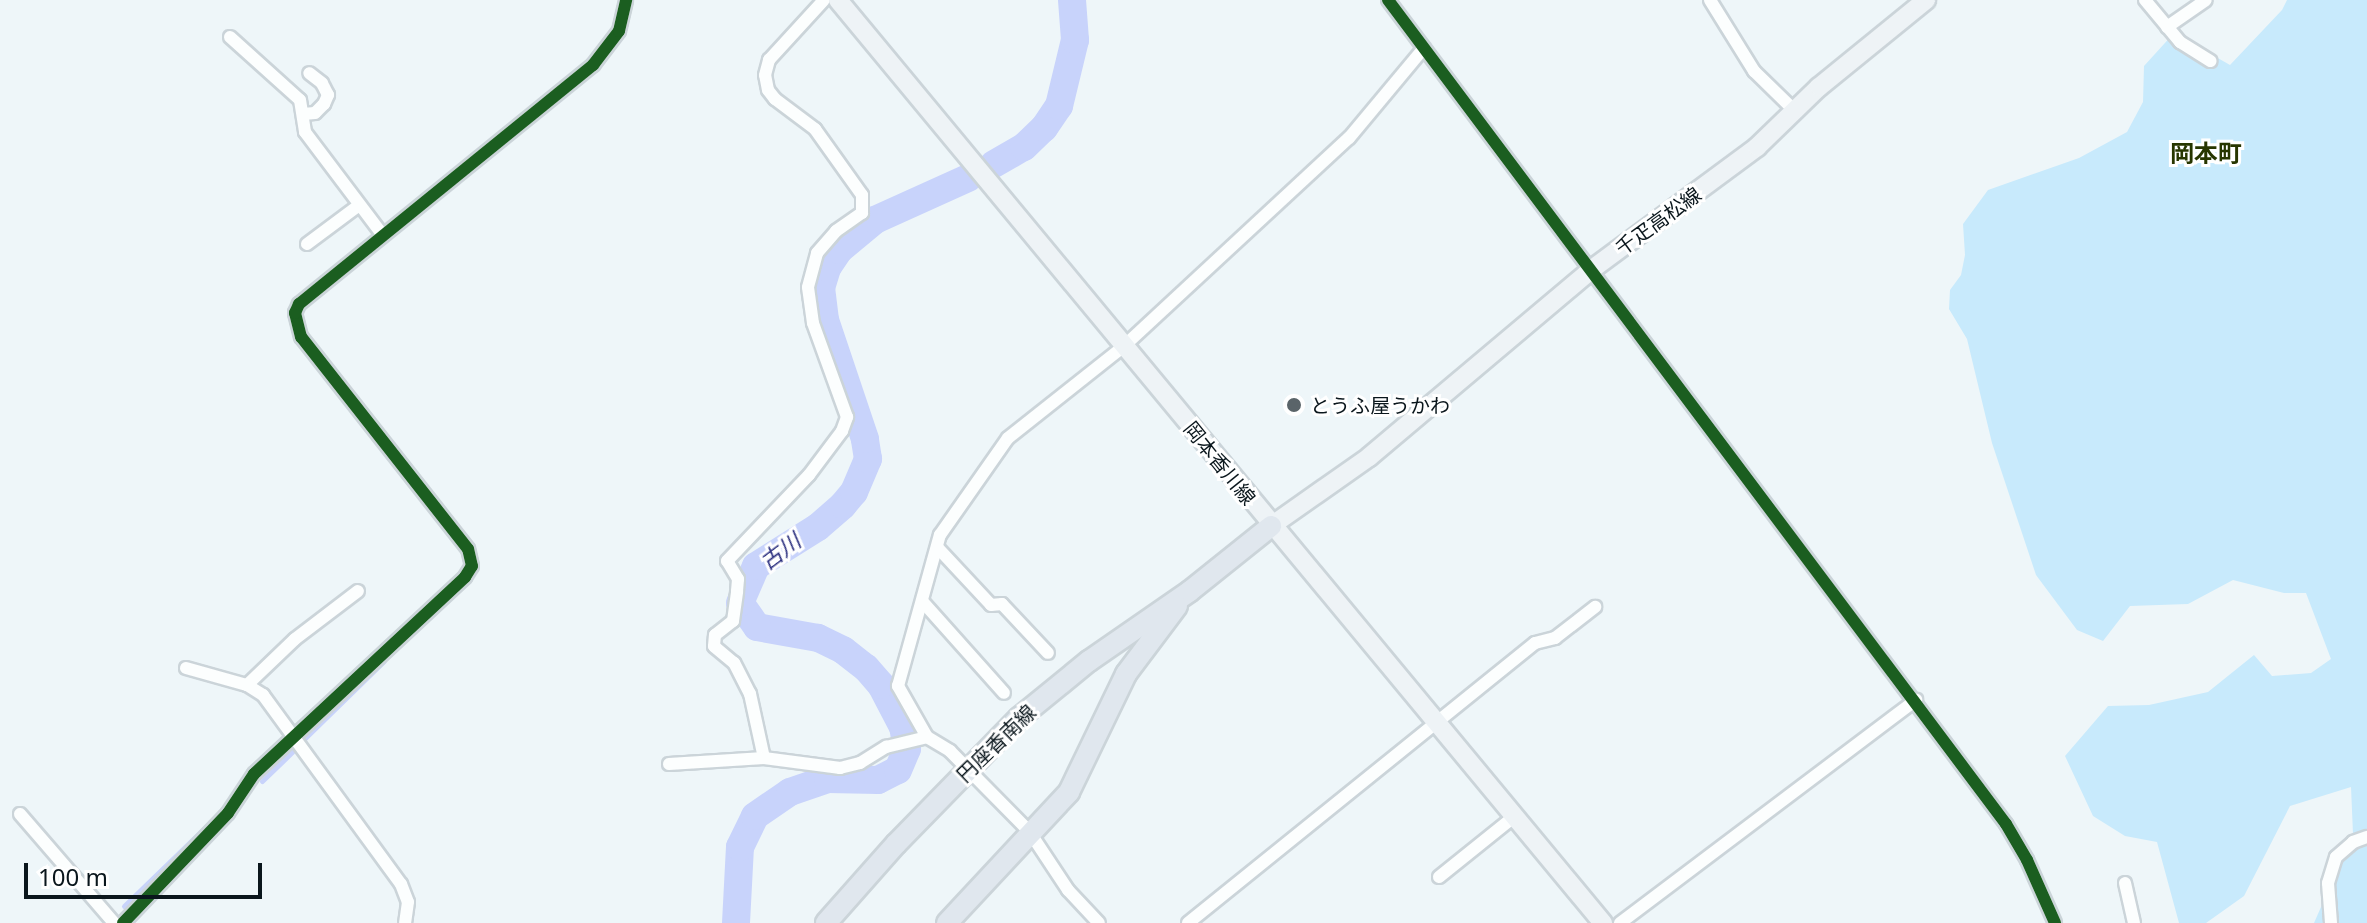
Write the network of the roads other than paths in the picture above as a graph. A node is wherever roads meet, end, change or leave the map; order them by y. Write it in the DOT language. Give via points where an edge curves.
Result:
graph roads {
  1 [pos="626,0"];
  2 [pos="824,0"];
  3 [pos="838,0"];
  4 [pos="1388,0"];
  5 [pos="1710,0"];
  6 [pos="1926,0"];
  7 [pos="2206,0"];
  8 [pos="2147,1"];
  9 [pos="2167,27"];
  10 [pos="230,37"];
  11 [pos="1424,48"];
  12 [pos="2211,61"];
  13 [pos="309,73"];
  14 [pos="1794,110"];
  15 [pos="303,114"];
  16 [pos="358,206"];
  17 [pos="382,234"];
  18 [pos="307,244"];
  19 [pos="1591,270"];
  20 [pos="1124,346"];
  21 [pos="1271,526"];
  22 [pos="937,547"];
  23 [pos="358,591"];
  24 [pos="1190,591"];
  25 [pos="922,601"];
  26 [pos="1595,607"];
  27 [pos="1048,653"];
  28 [pos="186,668"];
  29 [pos="247,685"];
  30 [pos="1004,693"];
  31 [pos="1916,700"];
  32 [pos="1438,722"];
  33 [pos="294,736"];
  34 [pos="922,738"];
  35 [pos="764,758"];
  36 [pos="669,764"];
  37 [pos="968,768"];
  38 [pos="20,814"];
  39 [pos="1515,816"];
  40 [pos="1029,831"];
  41 [pos="2367,837"];
  42 [pos="1439,877"];
  43 [pos="2125,883"];
  44 [pos="114,923"];
  45 [pos="123,923"];
  46 [pos="405,923"];
  47 [pos="826,923"];
  48 [pos="947,923"];
  49 [pos="1099,923"];
  50 [pos="1188,923"];
  51 [pos="1603,923"];
  52 [pos="1620,923"];
  53 [pos="2055,923"];
  54 [pos="2134,923"];
  55 [pos="2331,923"];
  1 -- 17 [label="street" via="619,31 593,65"];
  2 -- 35 [label="street" via="769,60 765,75 775,99 815,129 862,195 862,213 817,253 808,287 813,323 847,417 809,475 727,561 738,579 733,621 715,635 714,646 734,663 750,694"];
  3 -- 20 [label="main road, 岡本香川線"];
  4 -- 11 [label="street"];
  5 -- 14 [label="street" via="1754,71"];
  6 -- 14 [label="main road, 千疋高松線"];
  7 -- 9 [label="street"];
  8 -- 9 [label="street"];
  9 -- 12 [label="street"];
  10 -- 15 [label="street" via="292,91"];
  11 -- 19 [label="street"];
  11 -- 20 [label="street" via="1349,138"];
  13 -- 15 [label="street" via="328,95 315,113"];
  14 -- 19 [label="main road, 千疋高松線" via="1747,155"];
  15 -- 16 [label="street" via="305,132"];
  16 -- 17 [label="street"];
  16 -- 18 [label="street"];
  17 -- 33 [label="street" via="304,296 295,313 297,323 301,337 468,549 472,566"];
  19 -- 21 [label="main road, 千疋高松線" via="1369,457"];
  19 -- 31 [label="street"];
  20 -- 21 [label="main road, 岡本香川線"];
  20 -- 22 [label="street" via="1008,438 940,535"];
  21 -- 24 [label="main road, 円座香南線"];
  21 -- 32 [label="main road, 岡本香川線"];
  22 -- 25 [label="street"];
  22 -- 27 [label="street" via="991,605 1002,604"];
  23 -- 29 [label="street" via="295,639"];
  24 -- 37 [label="main road, 円座香南線" via="1089,661"];
  24 -- 40 [label="main road, 円座香南線" via="1126,674 1069,792"];
  25 -- 30 [label="street"];
  25 -- 34 [label="street" via="898,686"];
  26 -- 32 [label="street" via="1555,638 1535,643"];
  28 -- 29 [label="street"];
  29 -- 33 [label="street" via="263,695"];
  31 -- 52 [label="street"];
  31 -- 53 [label="street" via="2006,824"];
  32 -- 39 [label="main road, 岡本香川線"];
  32 -- 50 [label="street"];
  33 -- 45 [label="street"];
  33 -- 46 [label="street" via="401,884 408,902"];
  34 -- 35 [label="street" via="840,768"];
  34 -- 37 [label="street" via="950,751"];
  35 -- 36 [label="street"];
  37 -- 40 [label="street"];
  37 -- 47 [label="main road, 円座香南線"];
  38 -- 44 [label="street"];
  39 -- 42 [label="street"];
  39 -- 51 [label="main road, 岡本香川線"];
  40 -- 48 [label="main road, 円座香南線"];
  40 -- 49 [label="street" via="1068,890"];
  41 -- 55 [label="street" via="2336,857 2328,883"];
  43 -- 54 [label="street"];
}
